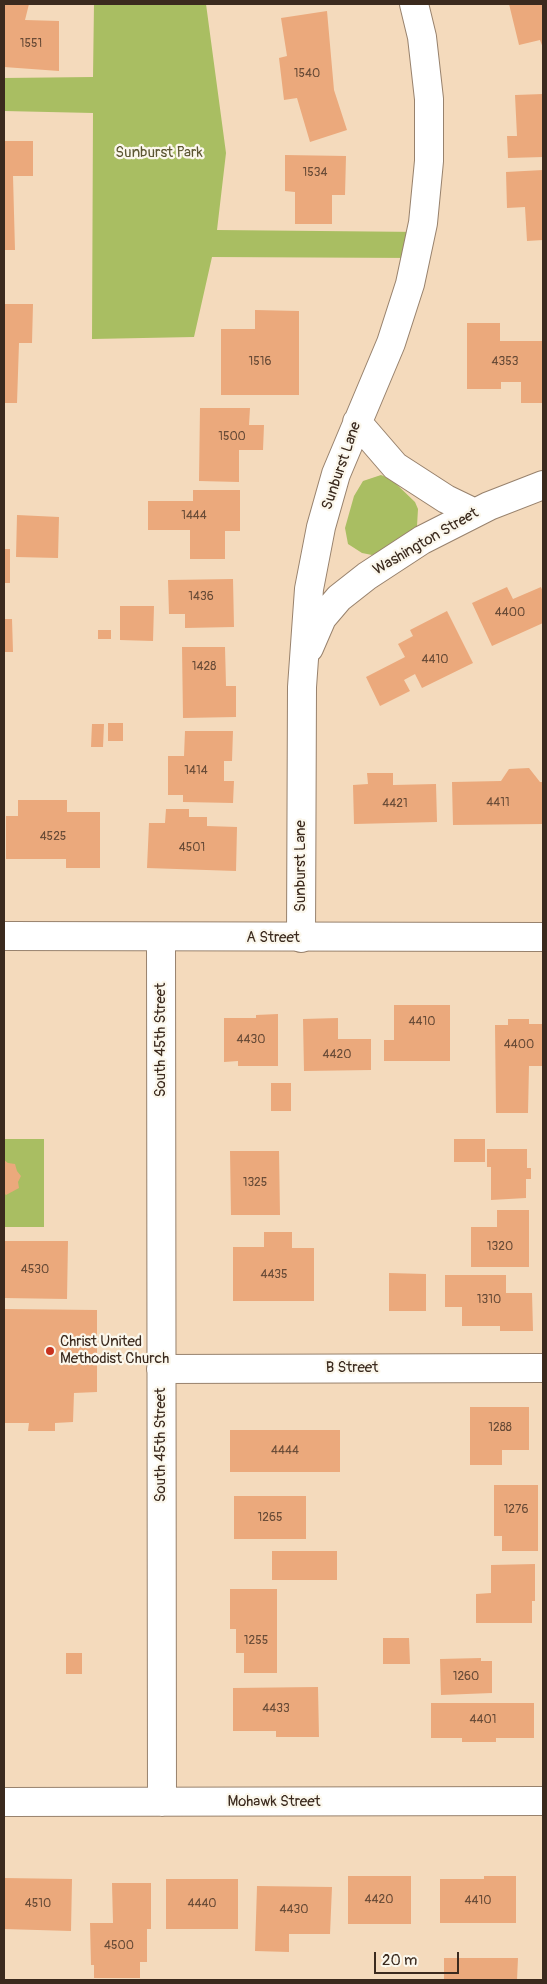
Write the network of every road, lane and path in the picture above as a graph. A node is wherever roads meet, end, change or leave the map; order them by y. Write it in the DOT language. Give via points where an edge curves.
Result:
graph roads {
  1 [pos="414,4"];
  2 [pos="357,422"];
  3 [pos="543,486"];
  4 [pos="475,513"];
  5 [pos="302,675"];
  6 [pos="4,936"];
  7 [pos="161,937"];
  8 [pos="543,937"];
  9 [pos="301,938"];
  10 [pos="543,1368"];
  11 [pos="161,1369"];
  12 [pos="543,1801"];
  13 [pos="4,1802"];
  14 [pos="162,1802"];
  1 -- 2 [label="street, Sunburst Lane" via="422,37 429,99 430,161 423,223 410,284 391,343"];
  2 -- 4 [label="street" via="395,466 446,499"];
  2 -- 5 [label="street, Sunburst Lane" via="336,474 321,527 309,589"];
  3 -- 4 [label="street, Washington Street"];
  4 -- 5 [label="street, Washington Street" via="422,540 339,598 322,618 310,644"];
  5 -- 9 [label="street, Sunburst Lane"];
  6 -- 7 [label="street, A Street"];
  7 -- 9 [label="street, A Street"];
  7 -- 11 [label="street, South 45th Street"];
  8 -- 9 [label="street, A Street"];
  10 -- 11 [label="street, B Street"];
  11 -- 14 [label="street, South 45th Street"];
  12 -- 14 [label="street, Mohawk Street"];
  13 -- 14 [label="street, Mohawk Street"];
}
